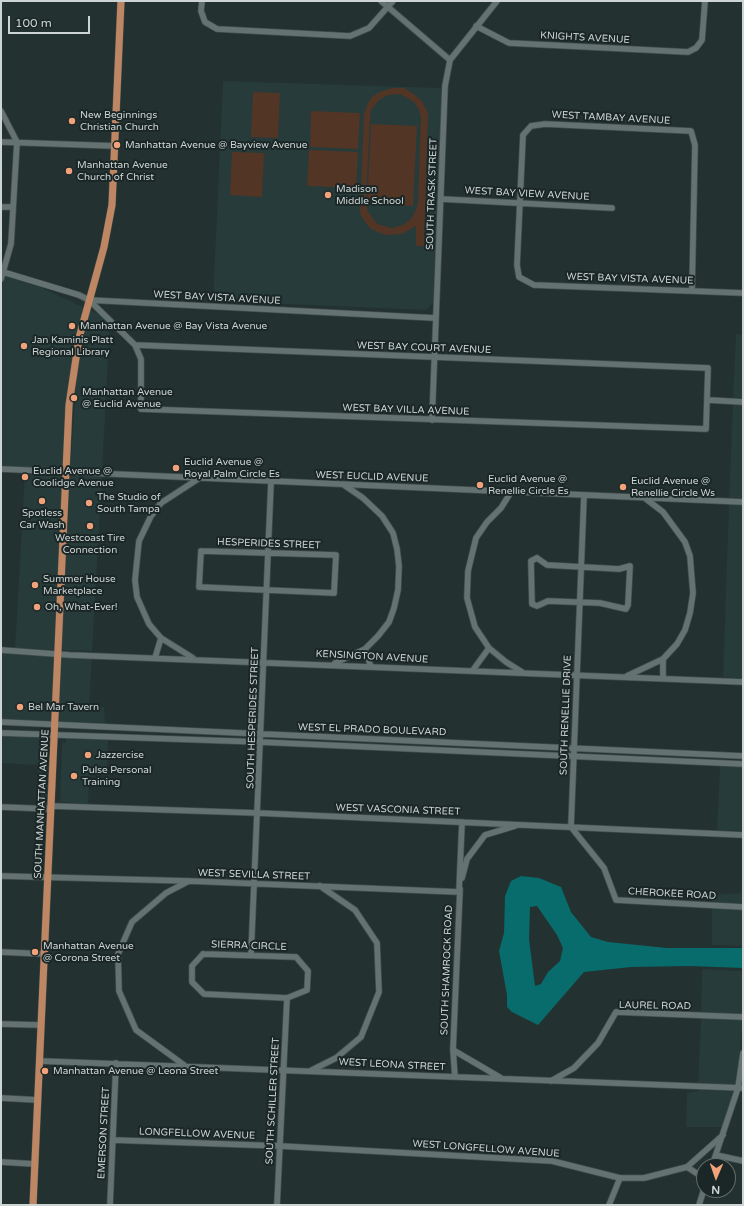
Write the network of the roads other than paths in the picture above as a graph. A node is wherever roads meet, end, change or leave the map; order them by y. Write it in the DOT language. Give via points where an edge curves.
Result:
graph roads {
  1 [pos="120,1"];
  2 [pos="202,1"];
  3 [pos="381,1"];
  4 [pos="392,1"];
  5 [pos="497,1"];
  6 [pos="705,1"];
  7 [pos="388,7"];
  8 [pos="476,26"];
  9 [pos="450,60"];
  10 [pos="1,111"];
  11 [pos="1,142"];
  12 [pos="17,142"];
  13 [pos="116,146"];
  14 [pos="441,199"];
  15 [pos="521,203"];
  16 [pos="1,207"];
  17 [pos="14,207"];
  18 [pos="612,208"];
  19 [pos="3,272"];
  20 [pos="1,280"];
  21 [pos="692,290"];
  22 [pos="743,293"];
  23 [pos="89,300"];
  24 [pos="435,318"];
  25 [pos="135,345"];
  26 [pos="434,357"];
  27 [pos="708,400"];
  28 [pos="743,402"];
  29 [pos="432,420"];
  30 [pos="1,469"];
  31 [pos="67,472"];
  32 [pos="198,479"];
  33 [pos="271,482"];
  34 [pos="343,485"];
  35 [pos="511,492"];
  36 [pos="584,495"];
  37 [pos="646,498"];
  38 [pos="743,502"];
  39 [pos="268,554"];
  40 [pos="581,567"];
  41 [pos="266,590"];
  42 [pos="579,603"];
  43 [pos="161,638"];
  44 [pos="489,648"];
  45 [pos="365,649"];
  46 [pos="1,650"];
  47 [pos="58,654"];
  48 [pos="155,658"];
  49 [pos="195,659"];
  50 [pos="663,659"];
  51 [pos="264,662"];
  52 [pos="333,664"];
  53 [pos="371,667"];
  54 [pos="473,670"];
  55 [pos="523,673"];
  56 [pos="577,675"];
  57 [pos="625,677"];
  58 [pos="663,677"];
  59 [pos="743,682"];
  60 [pos="1,722"];
  61 [pos="22,723"];
  62 [pos="56,724"];
  63 [pos="89,726"];
  64 [pos="174,730"];
  65 [pos="1,733"];
  66 [pos="22,734"];
  67 [pos="261,734"];
  68 [pos="55,735"];
  69 [pos="88,736"];
  70 [pos="173,739"];
  71 [pos="363,740"];
  72 [pos="260,742"];
  73 [pos="465,743"];
  74 [pos="363,747"];
  75 [pos="574,748"];
  76 [pos="465,751"];
  77 [pos="652,752"];
  78 [pos="573,755"];
  79 [pos="743,756"];
  80 [pos="651,759"];
  81 [pos="743,764"];
  82 [pos="1,807"];
  83 [pos="51,808"];
  84 [pos="258,813"];
  85 [pos="462,822"];
  86 [pos="521,824"];
  87 [pos="571,827"];
  88 [pos="743,834"];
  89 [pos="1,876"];
  90 [pos="48,878"];
  91 [pos="189,881"];
  92 [pos="255,884"];
  93 [pos="320,886"];
  94 [pos="459,892"];
  95 [pos="743,907"];
  96 [pos="1,952"];
  97 [pos="44,954"];
  98 [pos="251,955"];
  99 [pos="287,998"];
  100 [pos="743,1017"];
  101 [pos="1,1024"];
  102 [pos="41,1025"];
  103 [pos="453,1050"];
  104 [pos="743,1053"];
  105 [pos="40,1060"];
  106 [pos="116,1062"];
  107 [pos="184,1065"];
  108 [pos="284,1070"];
  109 [pos="312,1071"];
  110 [pos="455,1077"];
  111 [pos="503,1080"];
  112 [pos="550,1081"];
  113 [pos="741,1088"];
  114 [pos="1,1098"];
  115 [pos="38,1100"];
  116 [pos="723,1135"];
  117 [pos="113,1140"];
  118 [pos="280,1146"];
  119 [pos="716,1155"];
  120 [pos="715,1158"];
  121 [pos="1,1162"];
  122 [pos="743,1162"];
  123 [pos="35,1164"];
  124 [pos="687,1167"];
  125 [pos="696,1172"];
  126 [pos="620,1178"];
  127 [pos="33,1205"];
  128 [pos="110,1205"];
  129 [pos="277,1205"];
  130 [pos="609,1205"];
  1 -- 13 [label="main road, SOUTH MANHATTAN AVENUE"];
  2 -- 7 [label="street" via="201,11 205,22 217,29 350,36 369,28"];
  3 -- 7 [label="street"];
  4 -- 7 [label="street"];
  5 -- 8 [label="street"];
  6 -- 8 [label="street, KNIGHTS AVENUE" via="702,40 696,48 688,52 509,43"];
  7 -- 9 [label="street"];
  8 -- 9 [label="street"];
  9 -- 14 [label="street, SOUTH TRASK STREET" via="445,86"];
  10 -- 12 [label="street"];
  11 -- 12 [label="street"];
  12 -- 13 [label="street"];
  12 -- 17 [label="street"];
  13 -- 23 [label="main road, SOUTH MANHATTAN AVENUE" via="112,205"];
  14 -- 15 [label="street, WEST BAY VIEW AVENUE"];
  14 -- 24 [label="street, SOUTH TRASK STREET"];
  15 -- 18 [label="street, WEST BAY VIEW AVENUE"];
  15 -- 21 [label="street, WEST BAY VISTA AVENUE" via="517,265 519,277 534,284"];
  15 -- 21 [label="street, WEST TAMBAY AVENUE" via="523,135 531,126 545,124 691,131 695,145"];
  16 -- 17 [label="street"];
  17 -- 19 [label="street" via="11,244"];
  19 -- 20 [label="street"];
  19 -- 23 [label="street, WEST BAY VISTA AVENUE" via="79,294"];
  21 -- 22 [label="street, WEST BAY VISTA AVENUE"];
  23 -- 24 [label="street, WEST BAY VISTA AVENUE"];
  23 -- 25 [label="street"];
  23 -- 31 [label="main road, SOUTH MANHATTAN AVENUE" via="77,346 70,391"];
  24 -- 26 [label="street, SOUTH TRASK STREET"];
  25 -- 26 [label="street, WEST BAY COURT AVENUE"];
  25 -- 29 [label="street, WEST BAY VILLA AVENUE" via="141,359 141,409"];
  26 -- 27 [label="street, WEST BAY COURT AVENUE" via="708,368"];
  26 -- 29 [label="street, SOUTH TRASK STREET"];
  27 -- 28 [label="street"];
  27 -- 29 [label="street, WEST BAY VILLA AVENUE" via="706,430"];
  30 -- 31 [label="street, WEST EUCLID AVENUE"];
  31 -- 32 [label="street, WEST EUCLID AVENUE"];
  31 -- 47 [label="main road, SOUTH MANHATTAN AVENUE"];
  32 -- 33 [label="street, WEST EUCLID AVENUE"];
  32 -- 43 [label="street" via="160,503 145,525 139,540 135,580 137,597 149,624"];
  33 -- 34 [label="street, WEST EUCLID AVENUE"];
  33 -- 39 [label="street, SOUTH HESPERIDES STREET"];
  34 -- 35 [label="street, WEST EUCLID AVENUE"];
  34 -- 45 [label="street" via="363,498 382,516 393,533 397,549 398,590 394,608 385,627"];
  35 -- 36 [label="street, WEST EUCLID AVENUE"];
  35 -- 44 [label="street" via="476,538 468,572 467,598 470,612 475,627"];
  36 -- 37 [label="street, WEST EUCLID AVENUE"];
  36 -- 40 [label="street, SOUTH RENELLIE DRIVE"];
  37 -- 38 [label="street, WEST EUCLID AVENUE"];
  37 -- 50 [label="street" via="663,512 685,542 693,572 690,613 685,630 677,644"];
  39 -- 41 [label="street, SOUTH HESPERIDES STREET"];
  39 -- 41 [label="street, HESPERIDES STREET" via="200,551 199,587"];
  39 -- 41 [label="street, HESPERIDES STREET" via="336,555 334,593"];
  40 -- 42 [label="street, SOUTH RENELLIE DRIVE"];
  40 -- 42 [label="street" via="619,569 630,566 630,573 626,609 608,604"];
  40 -- 42 [label="street" via="547,565 537,558 532,561 532,604 537,606 548,601"];
  41 -- 51 [label="street, SOUTH HESPERIDES STREET"];
  42 -- 56 [label="street, SOUTH RENELLIE DRIVE"];
  43 -- 48 [label="street"];
  43 -- 49 [label="street"];
  44 -- 54 [label="street"];
  44 -- 55 [label="street"];
  45 -- 52 [label="street"];
  45 -- 53 [label="street"];
  46 -- 47 [label="street, KENSINGTON AVENUE"];
  47 -- 48 [label="street, KENSINGTON AVENUE"];
  47 -- 62 [label="main road, SOUTH MANHATTAN AVENUE"];
  48 -- 49 [label="street, KENSINGTON AVENUE"];
  49 -- 51 [label="street, KENSINGTON AVENUE"];
  50 -- 57 [label="street"];
  50 -- 58 [label="street"];
  51 -- 52 [label="street, KENSINGTON AVENUE"];
  51 -- 67 [label="street, SOUTH HESPERIDES STREET"];
  52 -- 53 [label="street, KENSINGTON AVENUE"];
  53 -- 54 [label="street, KENSINGTON AVENUE"];
  54 -- 55 [label="street, KENSINGTON AVENUE"];
  55 -- 56 [label="street, KENSINGTON AVENUE"];
  56 -- 57 [label="street, KENSINGTON AVENUE"];
  56 -- 75 [label="street, SOUTH RENELLIE DRIVE"];
  57 -- 58 [label="street, KENSINGTON AVENUE"];
  58 -- 59 [label="street, KENSINGTON AVENUE"];
  60 -- 61 [label="street, WEST EL PRADO BOULEVARD"];
  61 -- 62 [label="street, WEST EL PRADO BOULEVARD"];
  61 -- 66 [label="street"];
  62 -- 63 [label="street, WEST EL PRADO BOULEVARD"];
  62 -- 68 [label="main road, SOUTH MANHATTAN AVENUE"];
  63 -- 64 [label="street, WEST EL PRADO BOULEVARD"];
  63 -- 69 [label="street"];
  64 -- 67 [label="street, WEST EL PRADO BOULEVARD"];
  64 -- 70 [label="street"];
  65 -- 66 [label="street, WEST EL PRADO BOULEVARD"];
  66 -- 68 [label="street, WEST EL PRADO BOULEVARD"];
  67 -- 71 [label="street, WEST EL PRADO BOULEVARD"];
  67 -- 72 [label="street, SOUTH HESPERIDES STREET"];
  68 -- 69 [label="street, WEST EL PRADO BOULEVARD"];
  68 -- 83 [label="main road, SOUTH MANHATTAN AVENUE"];
  69 -- 70 [label="street, WEST EL PRADO BOULEVARD"];
  70 -- 72 [label="street, WEST EL PRADO BOULEVARD"];
  71 -- 73 [label="street, WEST EL PRADO BOULEVARD"];
  71 -- 74 [label="street"];
  72 -- 74 [label="street, WEST EL PRADO BOULEVARD"];
  72 -- 84 [label="street, SOUTH HESPERIDES STREET"];
  73 -- 75 [label="street, WEST EL PRADO BOULEVARD"];
  73 -- 76 [label="street"];
  74 -- 76 [label="street, WEST EL PRADO BOULEVARD"];
  75 -- 77 [label="street, WEST EL PRADO BOULEVARD"];
  75 -- 78 [label="street, SOUTH RENELLIE DRIVE"];
  76 -- 78 [label="street, WEST EL PRADO BOULEVARD"];
  77 -- 79 [label="street, WEST EL PRADO BOULEVARD"];
  77 -- 80 [label="street"];
  78 -- 80 [label="street, WEST EL PRADO BOULEVARD"];
  78 -- 87 [label="street, SOUTH RENELLIE DRIVE"];
  80 -- 81 [label="street, WEST EL PRADO BOULEVARD"];
  82 -- 83 [label="street, WEST VASCONIA STREET"];
  83 -- 84 [label="street, WEST VASCONIA STREET"];
  83 -- 90 [label="main road, SOUTH MANHATTAN AVENUE"];
  84 -- 85 [label="street, WEST VASCONIA STREET"];
  84 -- 92 [label="street, SOUTH HESPERIDES STREET"];
  85 -- 86 [label="street, WEST VASCONIA STREET"];
  85 -- 94 [label="street, SOUTH SHAMROCK ROAD"];
  86 -- 87 [label="street, WEST VASCONIA STREET"];
  86 -- 94 [label="street, SOUTH SHAMROCK ROAD" via="485,835 467,859"];
  87 -- 88 [label="street, WEST VASCONIA STREET"];
  87 -- 95 [label="street, CHEROKEE ROAD" via="604,868 616,900"];
  89 -- 90 [label="street, WEST SEVILLA STREET"];
  90 -- 91 [label="street, WEST SEVILLA STREET"];
  90 -- 97 [label="main road, SOUTH MANHATTAN AVENUE"];
  91 -- 92 [label="street, WEST SEVILLA STREET"];
  91 -- 107 [label="street" via="166,893 132,922 118,954 119,991 136,1030"];
  92 -- 93 [label="street, WEST SEVILLA STREET"];
  92 -- 98 [label="street, SOUTH HESPERIDES STREET"];
  93 -- 94 [label="street, WEST SEVILLA STREET"];
  93 -- 109 [label="street" via="355,910 377,943 379,992 361,1037 336,1058"];
  94 -- 103 [label="street, SOUTH SHAMROCK ROAD"];
  96 -- 97 [label="street"];
  97 -- 102 [label="main road, SOUTH MANHATTAN AVENUE"];
  98 -- 99 [label="street, SIERRA CIRCLE" via="296,958 308,971 307,990"];
  98 -- 99 [label="street, SIERRA CIRCLE" via="203,954 192,966 192,982 204,994"];
  99 -- 108 [label="street, SOUTH SCHILLER STREET"];
  100 -- 112 [label="street, LAUREL ROAD" via="616,1012 598,1043 574,1068"];
  101 -- 102 [label="street"];
  102 -- 105 [label="main road, SOUTH MANHATTAN AVENUE"];
  103 -- 110 [label="street, SOUTH SHAMROCK ROAD"];
  103 -- 111 [label="street, SOUTH SHAMROCK ROAD"];
  104 -- 113 [label="street"];
  105 -- 106 [label="street, WEST LEONA STREET"];
  105 -- 115 [label="main road, SOUTH MANHATTAN AVENUE"];
  106 -- 107 [label="street, WEST LEONA STREET"];
  106 -- 117 [label="street, EMERSON STREET"];
  107 -- 108 [label="street, WEST LEONA STREET"];
  108 -- 109 [label="street, WEST LEONA STREET"];
  108 -- 118 [label="street, SOUTH SCHILLER STREET"];
  109 -- 110 [label="street, WEST LEONA STREET"];
  110 -- 111 [label="street, WEST LEONA STREET"];
  111 -- 112 [label="street, WEST LEONA STREET"];
  112 -- 113 [label="street, WEST LEONA STREET"];
  113 -- 116 [label="street"];
  114 -- 115 [label="street"];
  115 -- 123 [label="main road, SOUTH MANHATTAN AVENUE"];
  116 -- 119 [label="street"];
  116 -- 124 [label="street, WEST LONGFELLOW AVENUE"];
  117 -- 118 [label="street, LONGFELLOW AVENUE"];
  117 -- 128 [label="street, EMERSON STREET"];
  118 -- 126 [label="street, WEST LONGFELLOW AVENUE" via="552,1161"];
  118 -- 129 [label="street, SOUTH SCHILLER STREET"];
  119 -- 120 [label="street"];
  119 -- 122 [label="street"];
  121 -- 123 [label="street"];
  123 -- 127 [label="main road, SOUTH MANHATTAN AVENUE"];
  124 -- 125 [label="street"];
  124 -- 126 [label="street, WEST LONGFELLOW AVENUE" via="644,1178"];
  126 -- 130 [label="street"];
}
